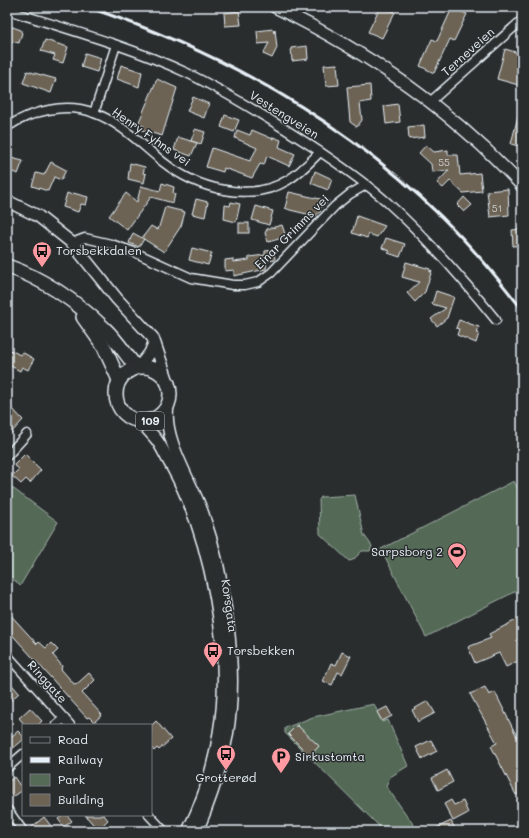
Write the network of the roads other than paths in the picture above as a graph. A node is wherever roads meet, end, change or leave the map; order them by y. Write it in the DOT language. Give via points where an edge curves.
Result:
graph roads {
  1 [pos="275,7"];
  2 [pos="7,10"];
  3 [pos="522,20"];
  4 [pos="116,45"];
  5 [pos="430,102"];
  6 [pos="94,113"];
  7 [pos="7,127"];
  8 [pos="320,152"];
  9 [pos="366,185"];
  10 [pos="522,186"];
  11 [pos="7,200"];
  12 [pos="72,243"];
  13 [pos="7,266"];
  14 [pos="74,304"];
  15 [pos="496,320"];
  16 [pos="154,344"];
  17 [pos="137,367"];
  18 [pos="167,379"];
  19 [pos="119,380"];
  20 [pos="168,406"];
  21 [pos="140,421"];
  22 [pos="27,434"];
  23 [pos="7,456"];
  24 [pos="7,655"];
  25 [pos="64,718"];
  26 [pos="57,724"];
  27 [pos="69,724"];
  28 [pos="22,755"];
  29 [pos="7,768"];
  30 [pos="7,809"];
  31 [pos="150,816"];
  32 [pos="23,831"];
  33 [pos="164,831"];
  34 [pos="188,831"];
  35 [pos="197,831"];
  1 -- 5 [label="street" via="356,51"];
  2 -- 4 [label="street, Vestengveien"];
  3 -- 5 [label="street, Terneveien"];
  4 -- 6 [label="street"];
  4 -- 8 [label="street, Vestengveien" via="186,73 233,96"];
  5 -- 10 [label="street" via="487,151"];
  6 -- 7 [label="street, Henry Fyhns vei" via="56,109 40,111 25,116"];
  6 -- 8 [label="street, Henry Fyhns vei" via="121,128 164,163 184,175 221,189 238,192 256,191 287,181"];
  8 -- 9 [label="street, Vestengveien"];
  9 -- 12 [label="street, Einar Grimms vei" via="335,206 271,273 258,282 245,285 191,278 111,244 85,238"];
  9 -- 15 [label="street, Vestengveien" via="386,201 448,262"];
  11 -- 12 [label="street" via="38,216"];
  12 -- 16 [label="street" via="117,299 145,327"];
  13 -- 14 [label="main road" via="46,283"];
  14 -- 17 [label="main road" via="106,329"];
  14 -- 19 [label="main road" via="104,347"];
  16 -- 17 [label="street" via="150,353"];
  16 -- 18 [label="street"];
  17 -- 18 [label="main road" via="155,369"];
  17 -- 19 [label="main road"];
  18 -- 20 [label="main road, 109" via="171,397"];
  19 -- 21 [label="main road, 109" via="116,393 118,406 128,416"];
  20 -- 21 [label="main road, 109" via="156,418"];
  20 -- 35 [label="street, Korsgata" via="166,416 173,442 203,513 221,579 231,672 227,734 212,793"];
  21 -- 34 [label="street, Korsgata" via="157,440 187,496 196,519 211,572 220,629 223,684 220,732 205,788"];
  22 -- 23 [label="street"];
  24 -- 25 [label="street, Ringgate"];
  25 -- 26 [label="street"];
  25 -- 27 [label="street, Ringgate"];
  28 -- 29 [label="street"];
  30 -- 32 [label="street"];
  31 -- 33 [label="street"];
}
